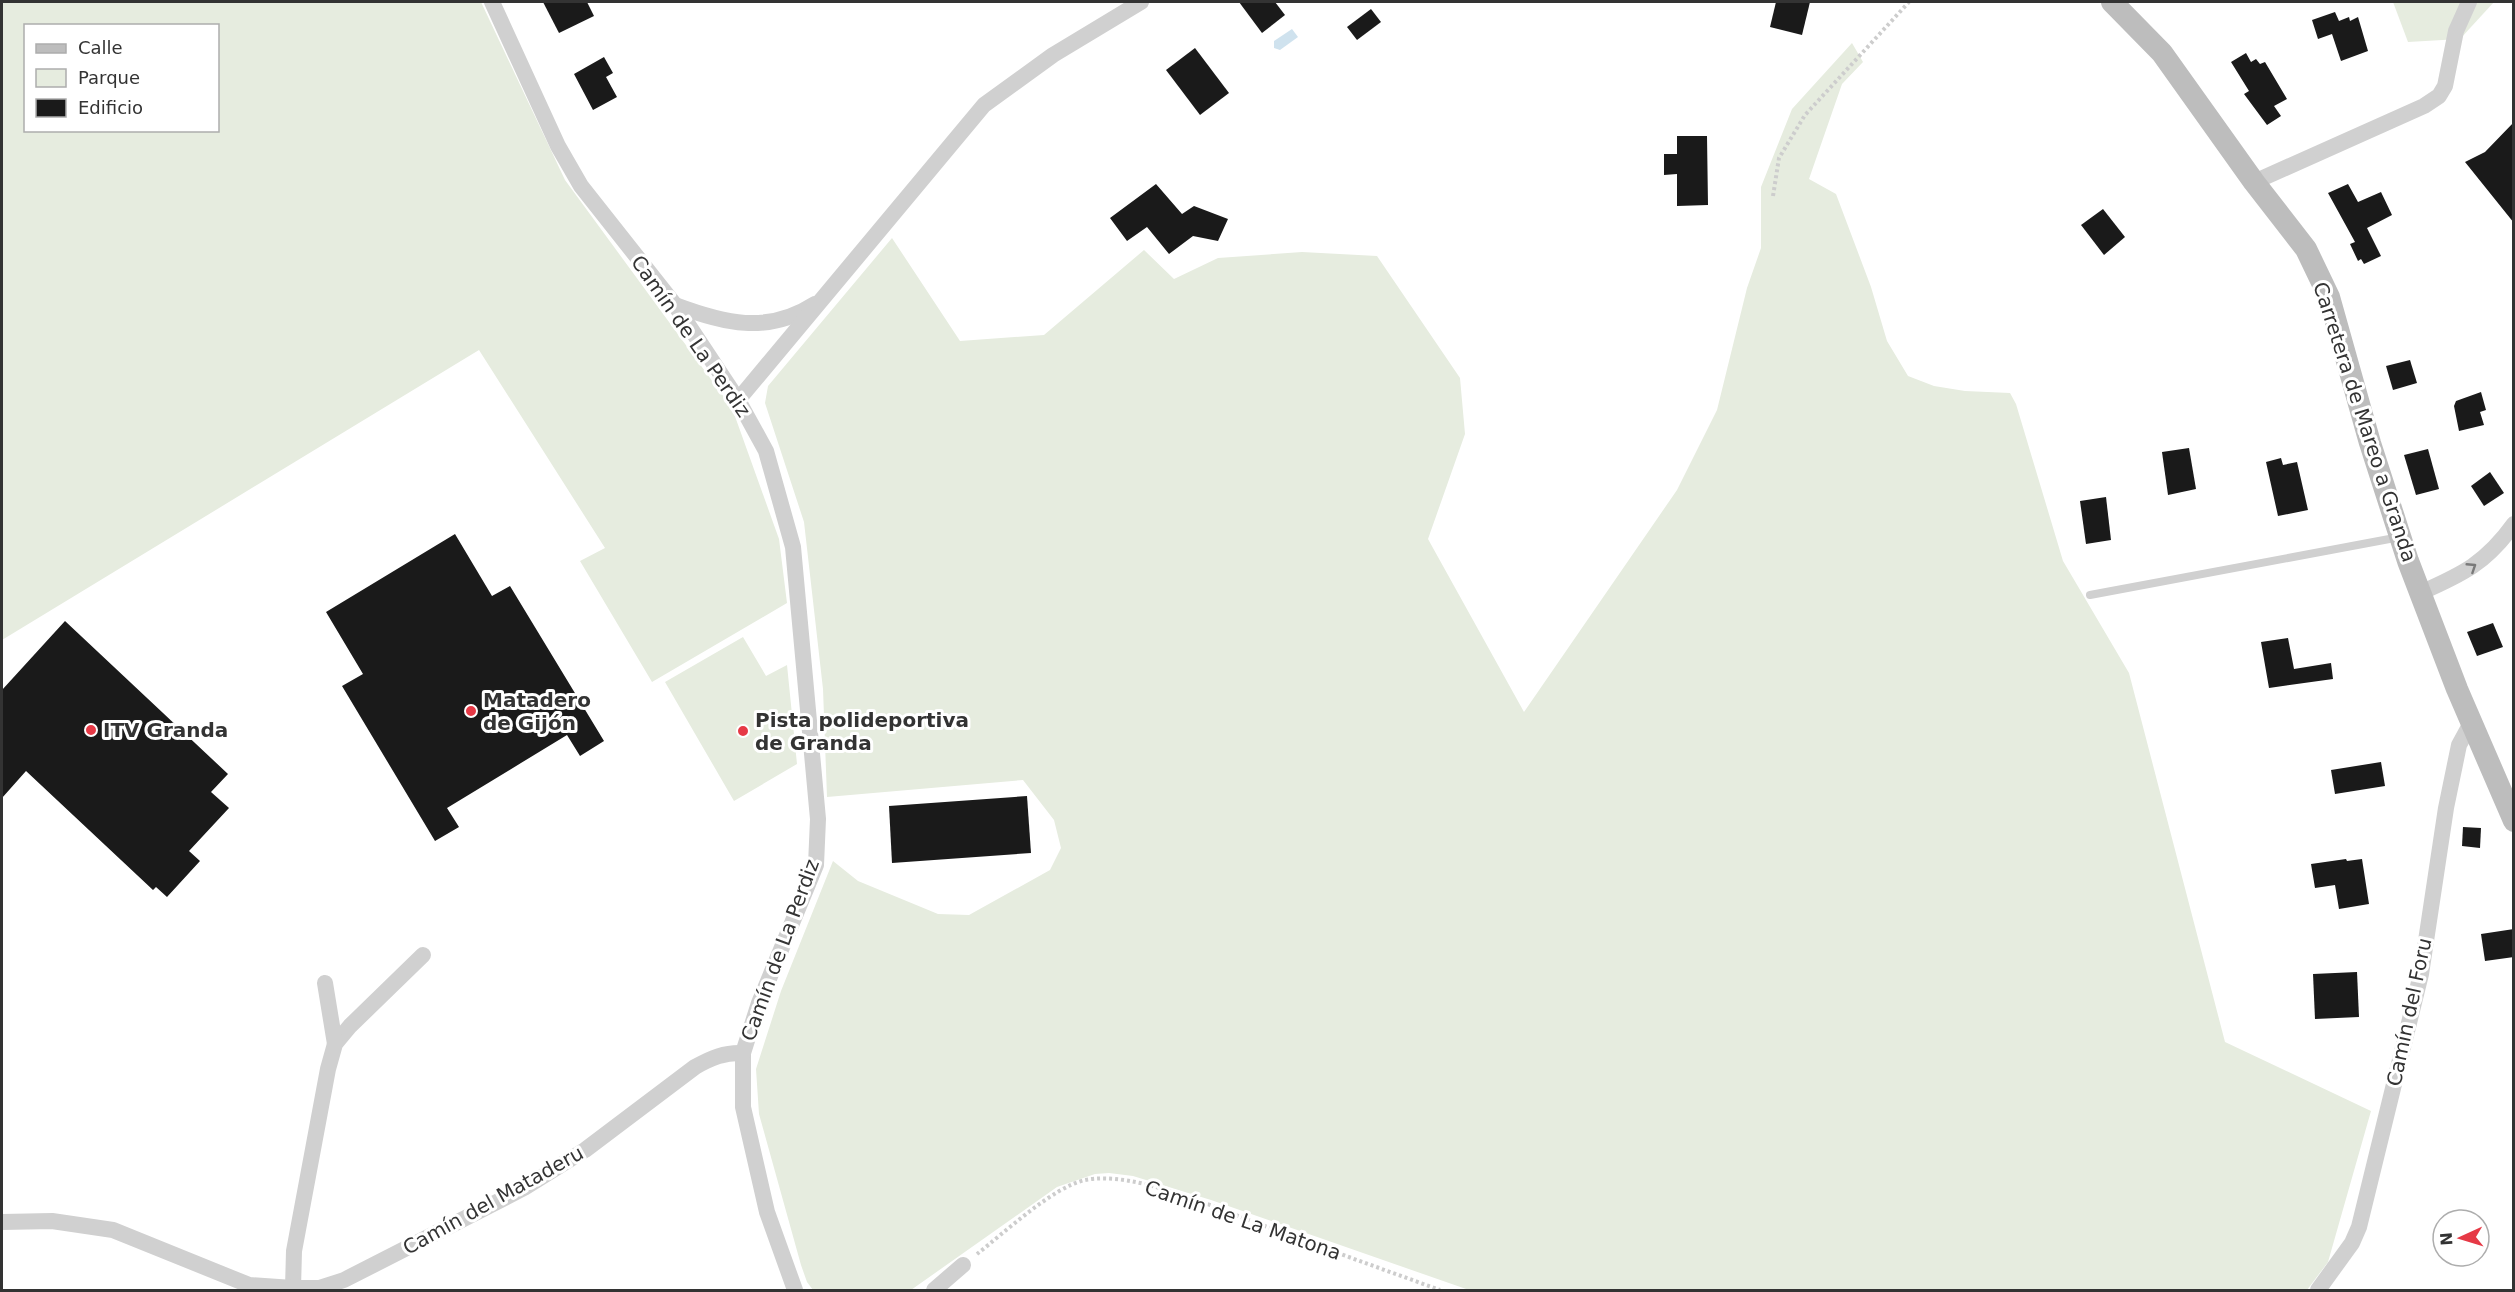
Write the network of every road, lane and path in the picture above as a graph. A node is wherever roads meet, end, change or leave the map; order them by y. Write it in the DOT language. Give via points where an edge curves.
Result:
graph roads {
  1 [pos="492,2"];
  2 [pos="1141,2"];
  3 [pos="1909,2"];
  4 [pos="2112,2"];
  5 [pos="2469,2"];
  6 [pos="2254,182"];
  7 [pos="1773,196"];
  8 [pos="823,299"];
  9 [pos="675,305"];
  10 [pos="738,400"];
  11 [pos="2514,524"];
  12 [pos="2400,537"];
  13 [pos="2420,592"];
  14 [pos="2090,595"];
  15 [pos="2471,723"];
  16 [pos="2514,821"];
  17 [pos="423,956"];
  18 [pos="325,982"];
  19 [pos="335,1044"];
  20 [pos="743,1053"];
  21 [pos="2,1222"];
  22 [pos="963,1265"];
  23 [pos="293,1288"];
  24 [pos="795,1290"];
  25 [pos="934,1290"];
  26 [pos="1440,1290"];
  27 [pos="2318,1290"];
  1 -- 9 [label="street, Camín de La Perdiz" via="558,146 581,186"];
  2 -- 8 [label="street" via="1053,55 984,105"];
  3 -- 7 [label="path" via="1805,115 1779,158"];
  4 -- 6 [label="street, Carretera de Mareo a Granda" via="2162,53"];
  5 -- 6 [label="street" via="2456,31 2445,86 2439,96"];
  6 -- 12 [label="street, Carretera de Mareo a Granda" via="2306,249 2329,297"];
  8 -- 9 [label="street" via="780,320 750,325 716,320"];
  8 -- 10 [label="street"];
  9 -- 10 [label="street, Camín de La Perdiz"];
  10 -- 20 [label="street, Camín de La Perdiz" via="765,451 793,547 818,819 816,865 759,1003"];
  13 -- 11 [label="street, one-way" via="2483,560"];
  12 -- 13 [label="street, Carretera de Mareo a Granda"];
  12 -- 14 [label="lane"];
  13 -- 15 [label="street, Carretera de Mareo a Granda"];
  15 -- 16 [label="street, Carretera de Mareo a Granda"];
  15 -- 27 [label="street, Camín del Foru" via="2459,745 2421,974 2359,1227 2352,1244"];
  17 -- 19 [label="street"];
  18 -- 19 [label="street"];
  19 -- 23 [label="street" via="294,1251"];
  20 -- 23 [label="street, Camín del Mataderu" via="730,1052 695,1067 595,1143 524,1188 344,1280 319,1288"];
  20 -- 24 [label="street, Camín de La Perdiz" via="743,1107 767,1212"];
  21 -- 23 [label="street, Camín del Mataderu" via="52,1221 113,1230 249,1285"];
  22 -- 25 [label="street"];
  22 -- 26 [label="path, Camín de La Matona" via="1035,1208 1070,1186 1100,1178 1129,1181 1178,1195"];
}
